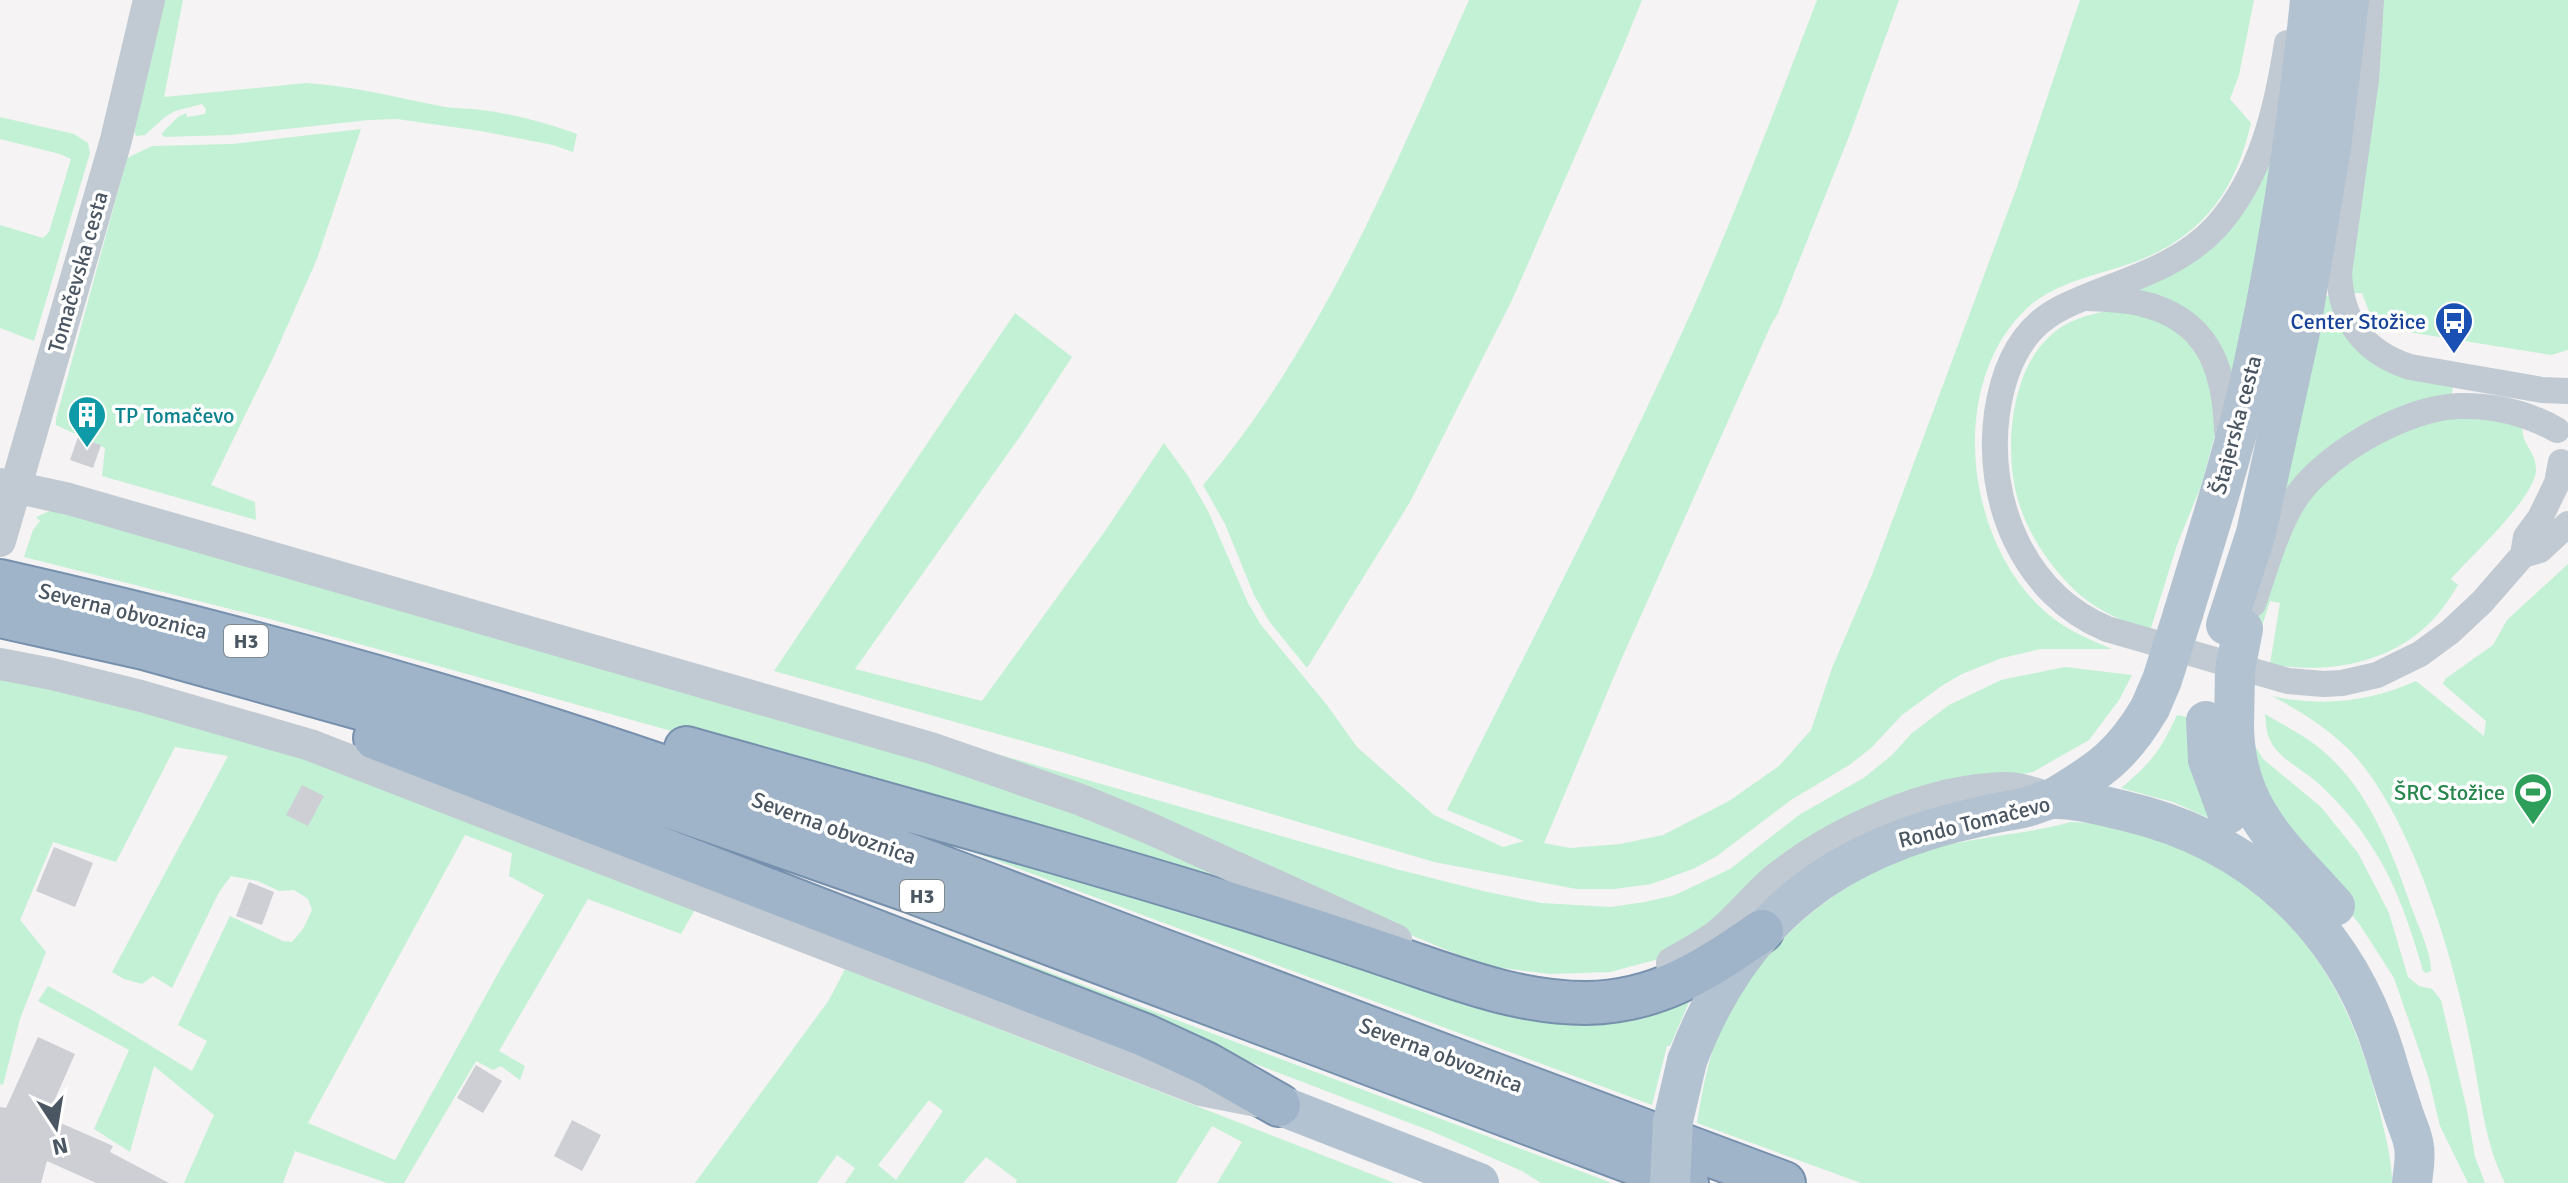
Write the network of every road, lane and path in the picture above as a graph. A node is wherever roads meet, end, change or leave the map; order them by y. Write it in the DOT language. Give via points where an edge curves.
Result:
graph roads {
  1 [pos="149,0"];
  2 [pos="2371,0"];
  3 [pos="2323,1"];
  4 [pos="2086,298"];
  5 [pos="2568,391"];
  6 [pos="2568,398"];
  7 [pos="2557,430"];
  8 [pos="2228,464"];
  9 [pos="2565,470"];
  10 [pos="8,486"];
  11 [pos="2568,524"];
  12 [pos="3,531"];
  13 [pos="2523,555"];
  14 [pos="0,581"];
  15 [pos="0,616"];
  16 [pos="2234,627"];
  17 [pos="144,648"];
  18 [pos="0,664"];
  19 [pos="490,711"];
  20 [pos="2220,725"];
  21 [pos="2052,799"];
  22 [pos="2269,877"];
  23 [pos="1762,931"];
  24 [pos="1279,1105"];
  25 [pos="2413,1165"];
  26 [pos="1479,1183"];
  27 [pos="1670,1183"];
  28 [pos="1687,1183"];
  29 [pos="1784,1183"];
  30 [pos="2436,1183"];
  1 -- 10 [label="street, Tomačevska cesta" via="116,140"];
  2 -- 5 [label="street" via="2366,80 2339,273 2348,316 2366,343 2410,367"];
  3 -- 4 [label="street" via="2290,27 2258,162 2226,216 2177,258"];
  3 -- 8 [label="main road, Štajerska cesta" via="2254,362"];
  3 -- 16 [label="main road, Štajerska cesta" via="2331,148 2285,403"];
  4 -- 8 [label="street" via="2164,311 2206,344 2223,384"];
  4 -- 13 [label="street" via="2049,315 2021,342 1998,401 1995,450 1999,497 2011,532 2042,581 2088,621 2271,677 2342,683 2377,675 2435,644"];
  6 -- 7 [label="street"];
  7 -- 9 [label="street"];
  7 -- 16 [label="street" via="2524,414 2456,406 2382,428 2345,451 2294,500"];
  8 -- 21 [label="main road, Štajerska cesta, bridge" via="2150,708 2127,745"];
  9 -- 13 [label="street" via="2526,537"];
  10 -- 12 [label="street, Tomačevska cesta"];
  10 -- 21 [label="street" via="109,510 931,748 1095,805 1422,952 1535,983 1603,984 1673,962 1715,937 1792,867 1880,818 1977,791 2007,788"];
  11 -- 13 [label="street" via="2540,550"];
  14 -- 19 [label="highway, Severna obvoznica / H3" via="244,640"];
  15 -- 17 [label="highway, Severna obvoznica / H3"];
  16 -- 20 [label="main road, Štajerska cesta"];
  17 -- 24 [label="highway" via="210,687 380,740 1144,1035"];
  17 -- 28 [label="highway, Severna obvoznica / H3" via="582,776 910,891"];
  18 -- 24 [label="street" via="141,696 310,745 1201,1090"];
  19 -- 23 [label="highway" via="554,709 1151,879 1523,998 1591,1003 1652,993 1684,981"];
  19 -- 29 [label="highway, Severna obvoznica / H3" via="919,859"];
  20 -- 22 [label="main road, Štajerska cesta" via="2208,760 2235,829"];
  20 -- 25 [label="main road, Štajerska cesta" via="2249,800 2277,841 2357,933 2400,1012 2422,1104"];
  21 -- 22 [label="main road, Rondo Tomačevo" via="2151,817 2235,854"];
  21 -- 23 [label="main road, Rondo Tomačevo" via="1944,825 1861,856 1806,890"];
  22 -- 25 [label="main road, Rondo Tomačevo" via="2333,946 2362,995 2379,1036"];
  23 -- 27 [label="main road, Rondo Tomačevo, bridge" via="1715,996 1687,1061 1673,1121"];
  24 -- 26 [label="main road"];
  25 -- 30 [label="main road, Rondo Tomačevo"];
}
